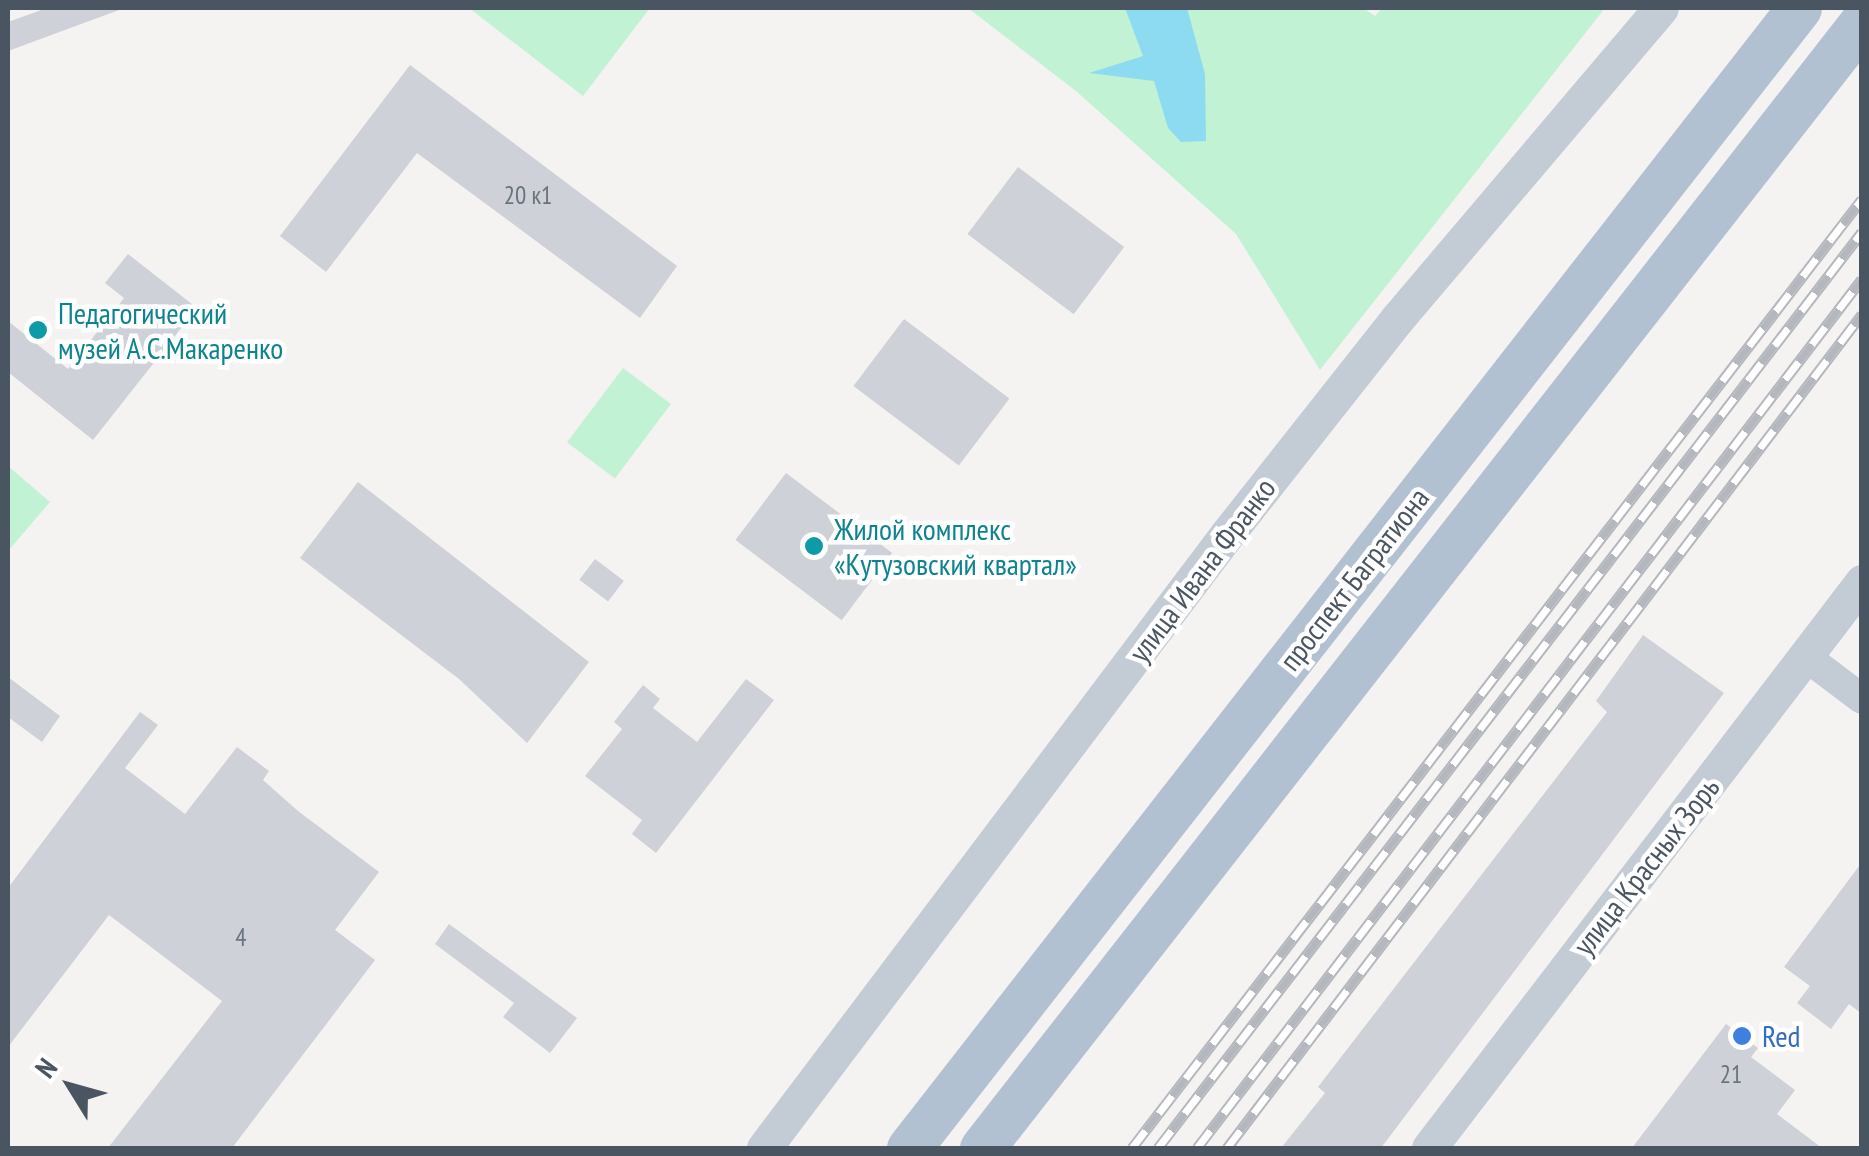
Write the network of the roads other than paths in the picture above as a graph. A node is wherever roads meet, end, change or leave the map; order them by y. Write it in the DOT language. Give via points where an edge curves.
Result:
graph roads {
  1 [pos="1661,8"];
  2 [pos="1795,13"];
  3 [pos="1850,38"];
  4 [pos="1862,582"];
  5 [pos="1805,656"];
  6 [pos="1862,700"];
  7 [pos="764,1148"];
  8 [pos="909,1148"];
  9 [pos="982,1148"];
  10 [pos="1429,1148"];
  1 -- 7 [label="street, улица Ивана Франко" via="1397,319 1252,503"];
  2 -- 8 [label="main road, проспект Багратиона"];
  3 -- 9 [label="main road, проспект Багратиона"];
  4 -- 5 [label="street, улица Красных Зорь"];
  5 -- 6 [label="street"];
  5 -- 10 [label="street, улица Красных Зорь"];
}
